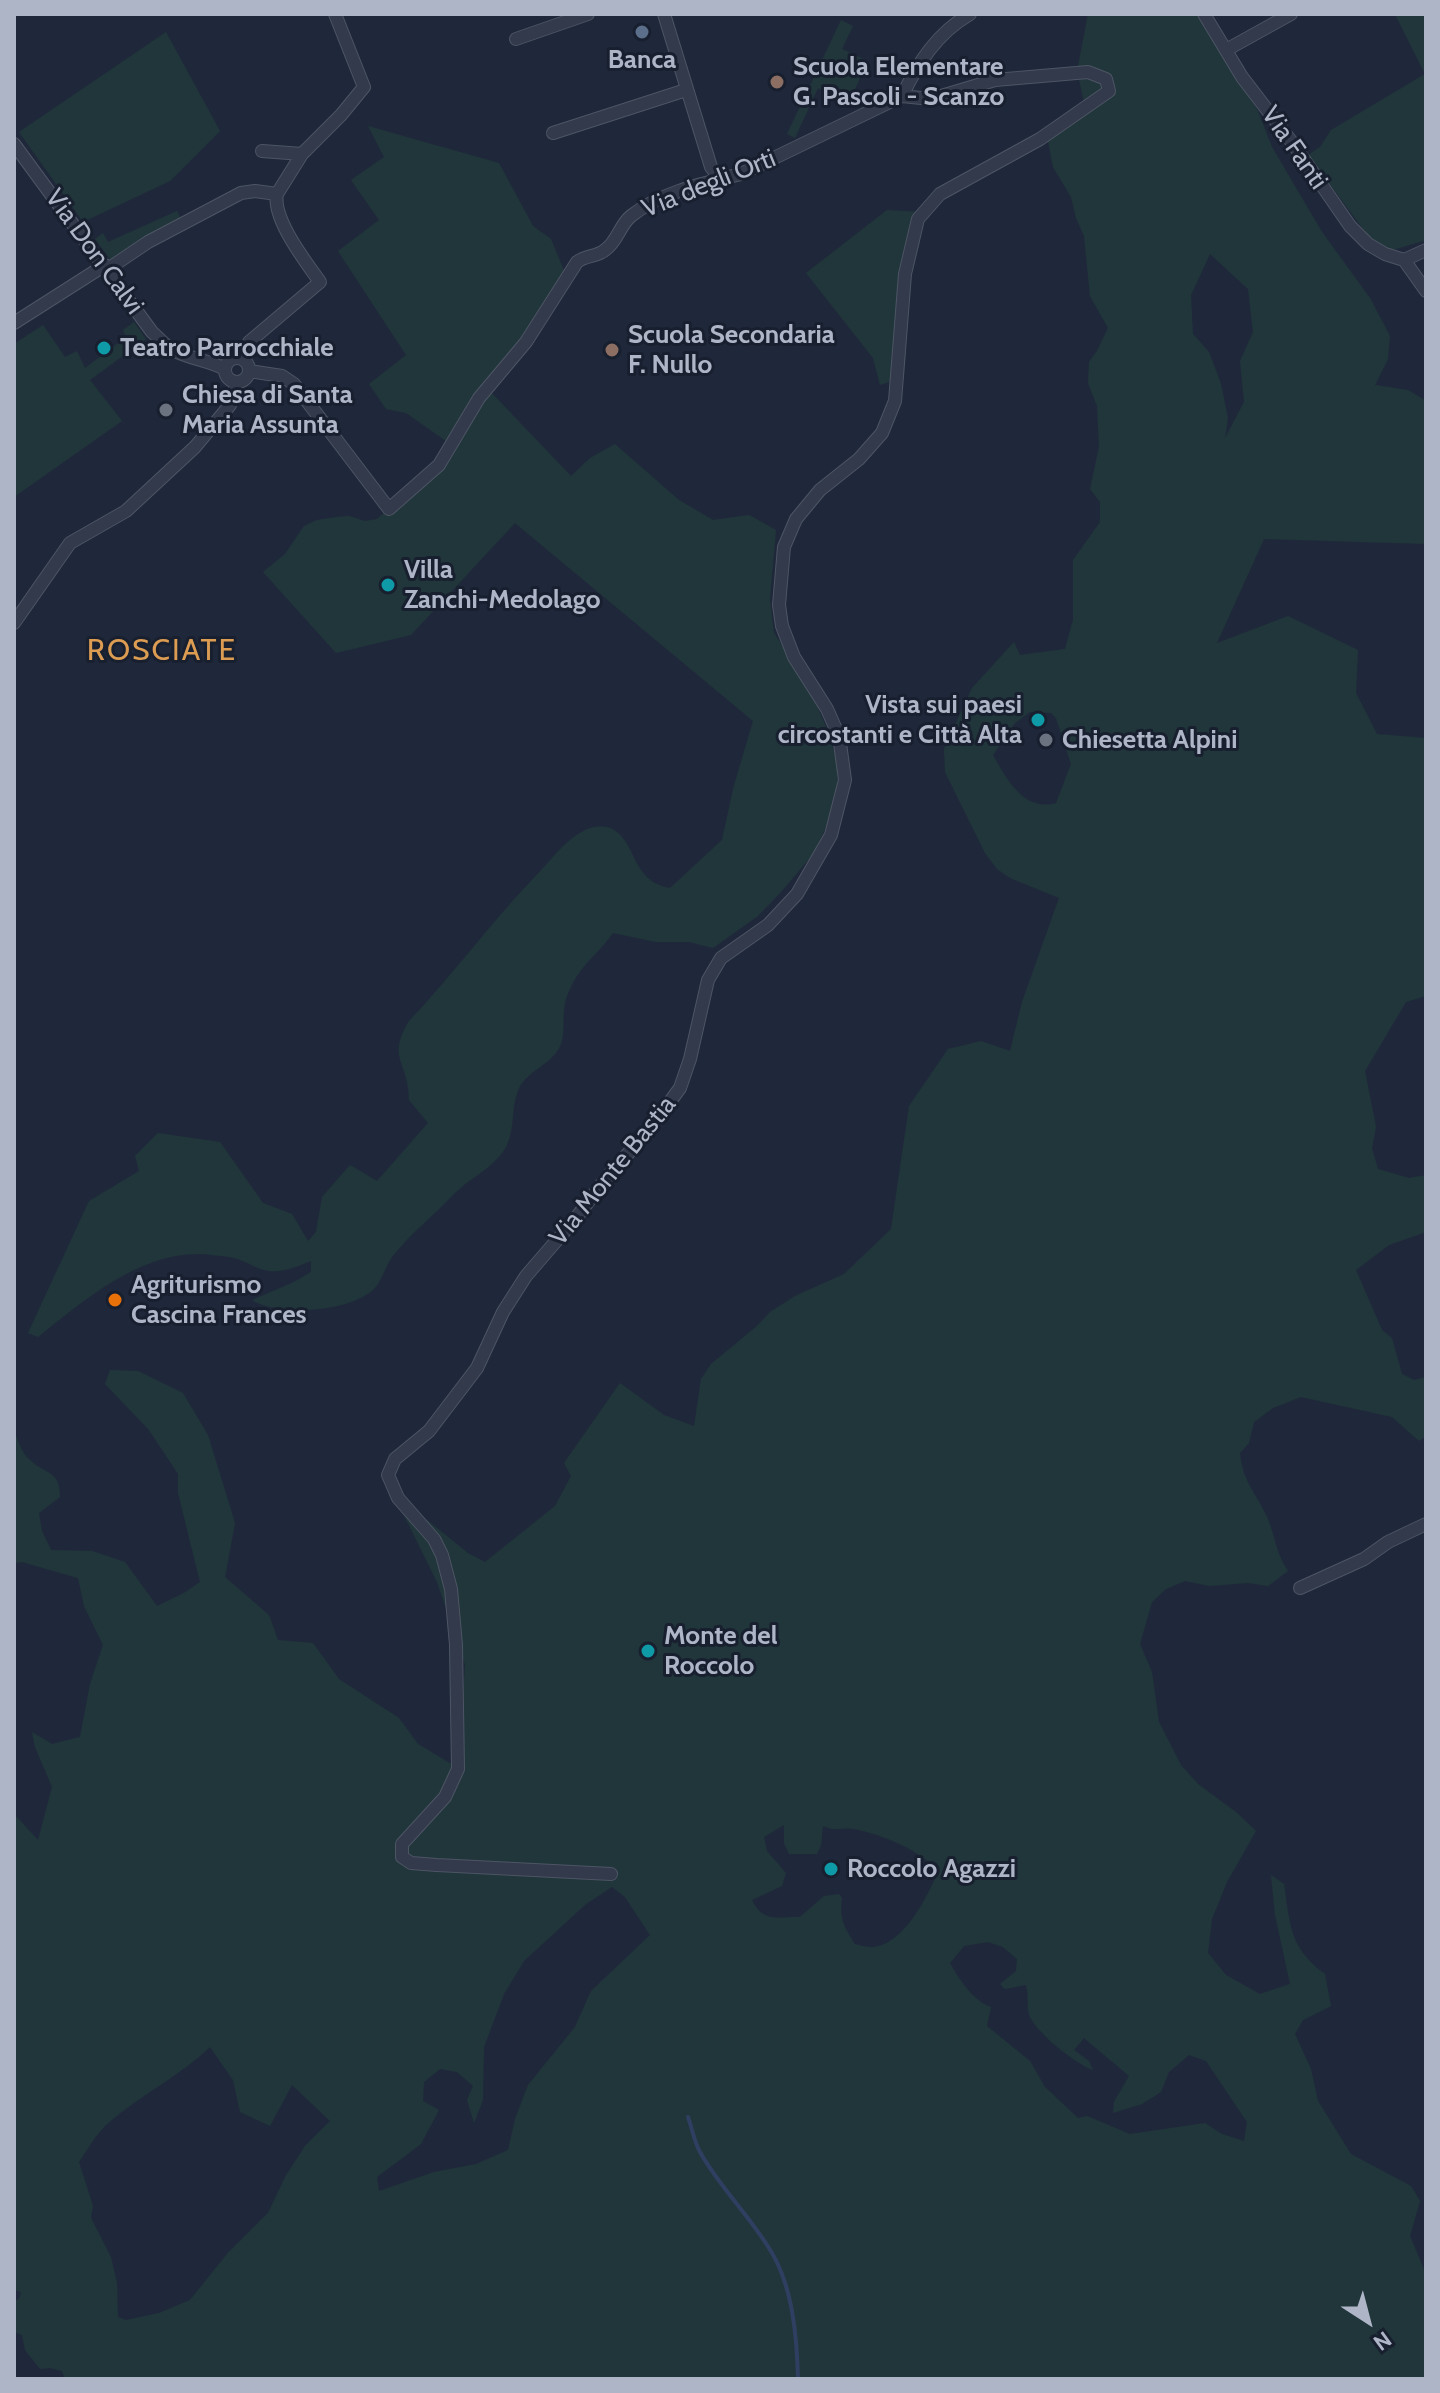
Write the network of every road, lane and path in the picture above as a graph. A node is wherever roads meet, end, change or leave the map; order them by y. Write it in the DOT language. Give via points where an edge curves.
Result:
graph roads {
  1 [pos="335,14"];
  2 [pos="588,14"];
  3 [pos="664,14"];
  4 [pos="970,14"];
  5 [pos="1204,14"];
  6 [pos="1291,14"];
  7 [pos="516,39"];
  8 [pos="1226,50"];
  9 [pos="686,90"];
  10 [pos="902,96"];
  11 [pos="553,133"];
  12 [pos="16,149"];
  13 [pos="262,151"];
  14 [pos="302,154"];
  15 [pos="719,178"];
  16 [pos="277,194"];
  17 [pos="1426,250"];
  18 [pos="1404,260"];
  19 [pos="106,267"];
  20 [pos="1426,291"];
  21 [pos="14,323"];
  22 [pos="247,366"];
  23 [pos="225,369"];
  24 [pos="237,382"];
  25 [pos="14,623"];
  26 [pos="1426,1524"];
  27 [pos="1300,1588"];
  28 [pos="611,1874"];
  1 -- 14 [label="street" via="364,87"];
  2 -- 7 [label="street"];
  3 -- 9 [label="street"];
  4 -- 10 [label="street" via="947,29 920,59"];
  5 -- 8 [label="street, Via Fanti"];
  6 -- 8 [label="street"];
  8 -- 18 [label="street, Via Fanti" via="1350,226 1368,244"];
  9 -- 11 [label="street"];
  9 -- 15 [label="street"];
  10 -- 15 [label="street, Via degli Orti" via="741,174"];
  10 -- 28 [label="street, Via Monte Bastia" via="931,99 995,80 1088,72 1109,85 1102,98 1057,128 940,194 918,219 905,274 895,401 882,433 820,490 796,519 784,547 782,626 794,657 827,709 841,748 845,780 831,835 797,894 768,925 721,958 708,980 680,1088 526,1276 468,1381 429,1431 395,1459 388,1475 398,1498 442,1555 456,1645 458,1769 445,1797 402,1844 402,1857 411,1863"];
  12 -- 19 [label="street, Via Don Calvi"];
  13 -- 14 [label="street"];
  14 -- 16 [label="street"];
  15 -- 22 [label="street, Via degli Orti" via="633,215 609,248 577,262 526,342 479,398 439,465 389,509 294,384"];
  16 -- 19 [label="street" via="241,193"];
  16 -- 22 [label="street" via="283,223 320,282 249,342"];
  17 -- 18 [label="street"];
  18 -- 20 [label="street"];
  19 -- 21 [label="street"];
  19 -- 23 [label="street, Via Don Calvi" via="152,332 171,349"];
  22 -- 23 [label="street" via="236,358"];
  22 -- 24 [label="street" via="243,381"];
  23 -- 24 [label="street"];
  24 -- 25 [label="street" via="230,405 195,447 126,511 70,543"];
  26 -- 27 [label="street"];
}
